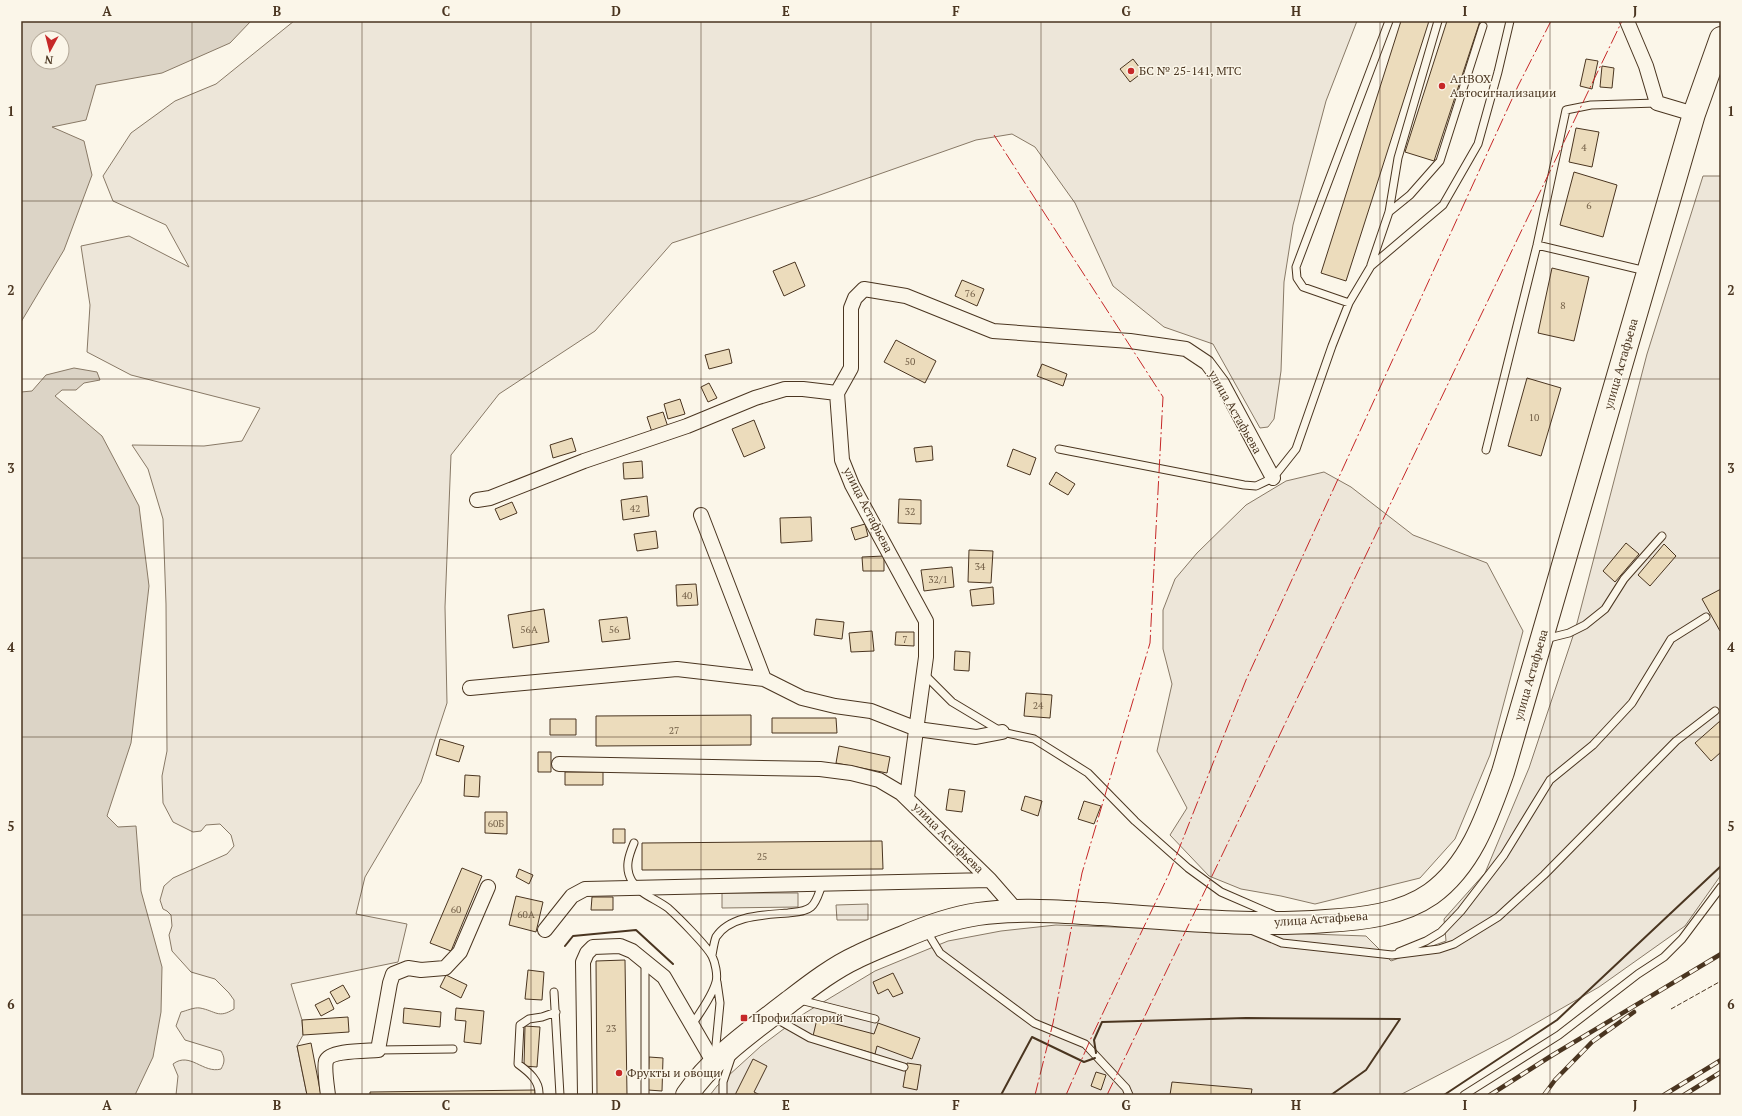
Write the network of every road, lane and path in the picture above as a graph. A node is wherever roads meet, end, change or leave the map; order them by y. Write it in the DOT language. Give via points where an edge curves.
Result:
graph roads {
  1 [pos="1389,21"];
  2 [pos="1438,21"];
  3 [pos="1510,21"];
  4 [pos="1627,21"];
  5 [pos="1483,26"];
  6 [pos="1721,38"];
  7 [pos="1656,103"];
  8 [pos="1694,114"];
  9 [pos="1389,212"];
  10 [pos="1537,245"];
  11 [pos="1371,266"];
  12 [pos="1648,272"];
  13 [pos="1349,303"];
  14 [pos="837,393"];
  15 [pos="1059,449"];
  16 [pos="1486,450"];
  17 [pos="1273,478"];
  18 [pos="476,500"];
  19 [pos="701,515"];
  20 [pos="1662,536"];
  21 [pos="1706,617"];
  22 [pos="1541,640"];
  23 [pos="924,674"];
  24 [pos="764,679"];
  25 [pos="470,688"];
  26 [pos="1715,711"];
  27 [pos="917,729"];
  28 [pos="1002,732"];
  29 [pos="559,764"];
  30 [pos="908,797"];
  31 [pos="634,843"];
  32 [pos="990,880"];
  33 [pos="822,884"];
  34 [pos="488,887"];
  35 [pos="1721,887"];
  36 [pos="638,888"];
  37 [pos="1017,911"];
  38 [pos="1244,923"];
  39 [pos="1294,924"];
  40 [pos="925,928"];
  41 [pos="545,930"];
  42 [pos="712,955"];
  43 [pos="1392,955"];
  44 [pos="645,962"];
  45 [pos="716,982"];
  46 [pos="554,992"];
  47 [pos="794,999"];
  48 [pos="556,1012"];
  49 [pos="771,1016"];
  50 [pos="875,1019"];
  51 [pos="692,1025"];
  52 [pos="736,1044"];
  53 [pos="453,1049"];
  54 [pos="378,1050"];
  55 [pos="714,1063"];
  56 [pos="904,1067"];
  57 [pos="328,1095"];
  58 [pos="539,1095"];
  59 [pos="560,1095"];
  60 [pos="585,1095"];
  61 [pos="645,1095"];
  62 [pos="687,1095"];
  63 [pos="723,1095"];
  64 [pos="1129,1095"];
  65 [pos="1464,1095"];
  1 -- 13 [label="lane" via="1296,268 1297,278 1302,287"];
  2 -- 9 [label="lane" via="1398,158"];
  3 -- 11 [label="lane" via="1478,144 1443,205"];
  4 -- 7 [label="street" via="1646,66"];
  5 -- 9 [label="lane" via="1440,161 1410,195"];
  6 -- 8 [label="main road, улица Астафьева"];
  7 -- 8 [label="street"];
  7 -- 10 [label="lane" via="1591,105 1566,110"];
  8 -- 12 [label="main road, улица Астафьева"];
  9 -- 11 [label="lane"];
  10 -- 12 [label="lane"];
  10 -- 16 [label="lane"];
  11 -- 13 [label="lane"];
  12 -- 22 [label="main road, улица Астафьева"];
  13 -- 17 [label="lane" via="1296,449"];
  14 -- 17 [label="street, улица Астафьева" via="851,368 850,308 864,289 906,296 993,331 1130,341 1186,349 1207,363 1222,383"];
  14 -- 18 [label="street" via="803,389 785,390 755,398 687,426 584,461 490,498"];
  14 -- 23 [label="street, улица Астафьева" via="842,460 852,486 926,621"];
  15 -- 17 [label="lane" via="1244,485 1256,486"];
  19 -- 24 [label="street"];
  20 -- 22 [label="lane" via="1624,579 1605,609 1585,625 1569,633"];
  21 -- 43 [label="lane" via="1671,639 1632,702 1593,745 1550,780 1504,855 1461,911 1441,932"];
  22 -- 39 [label="main road, улица Астафьева" via="1488,815 1474,844 1455,873 1430,894 1394,912 1355,919"];
  23 -- 27 [label="street, улица Астафьева"];
  23 -- 28 [label="lane" via="952,702"];
  24 -- 25 [label="street" via="677,669"];
  24 -- 27 [label="street" via="802,698 871,711"];
  26 -- 43 [label="lane" via="1676,742 1544,875 1498,916 1444,948"];
  27 -- 28 [label="street" via="976,738"];
  27 -- 30 [label="street, улица Астафьева"];
  28 -- 39 [label="lane" via="1034,739 1088,773 1141,826 1188,868 1221,892"];
  29 -- 30 [label="street" via="820,768 879,780"];
  30 -- 32 [label="street, улица Астафьева"];
  31 -- 36 [label="lane" via="628,856 628,868 632,881"];
  32 -- 33 [label="street"];
  32 -- 37 [label="street, улица Астафьева"];
  33 -- 36 [label="street"];
  33 -- 42 [label="lane" via="815,903 802,912 753,916 728,926 716,937"];
  34 -- 54 [label="street" via="460,952 445,968 408,968 393,974"];
  35 -- 65 [label="lane" via="1682,939 1664,957 1559,1035"];
  36 -- 41 [label="street" via="585,890 572,896"];
  36 -- 42 [label="lane" via="668,908"];
  37 -- 38 [label="main road, улица Астафьева" via="1074,912"];
  37 -- 40 [label="main road, улица Астафьева" via="978,914"];
  38 -- 39 [label="main road, улица Астафьева"];
  38 -- 43 [label="lane" via="1253,932 1282,943"];
  40 -- 47 [label="main road, улица Астафьева" via="854,958"];
  40 -- 64 [label="lane" via="940,954 1034,1023 1085,1044 1126,1088"];
  42 -- 45 [label="lane" via="716,968"];
  44 -- 51 [label="street" via="664,977"];
  44 -- 60 [label="street" via="632,950 620,946 593,947 587,953 584,962"];
  44 -- 61 [label="lane"];
  45 -- 51 [label="lane"];
  45 -- 55 [label="lane" via="720,1003"];
  46 -- 48 [label="lane"];
  47 -- 49 [label="main road, улица Астафьева"];
  47 -- 50 [label="lane"];
  48 -- 58 [label="lane" via="529,1018 520,1025 518,1064 532,1075 540,1089"];
  48 -- 59 [label="lane"];
  49 -- 52 [label="main road, улица Астафьева"];
  49 -- 56 [label="lane" via="810,1038"];
  51 -- 55 [label="street"];
  52 -- 55 [label="main road, улица Астафьева"];
  52 -- 63 [label="lane" via="723,1082"];
  53 -- 54 [label="lane"];
  54 -- 57 [label="street" via="337,1053 328,1057 325,1062"];
  55 -- 62 [label="main road, улица Астафьева"];
}
